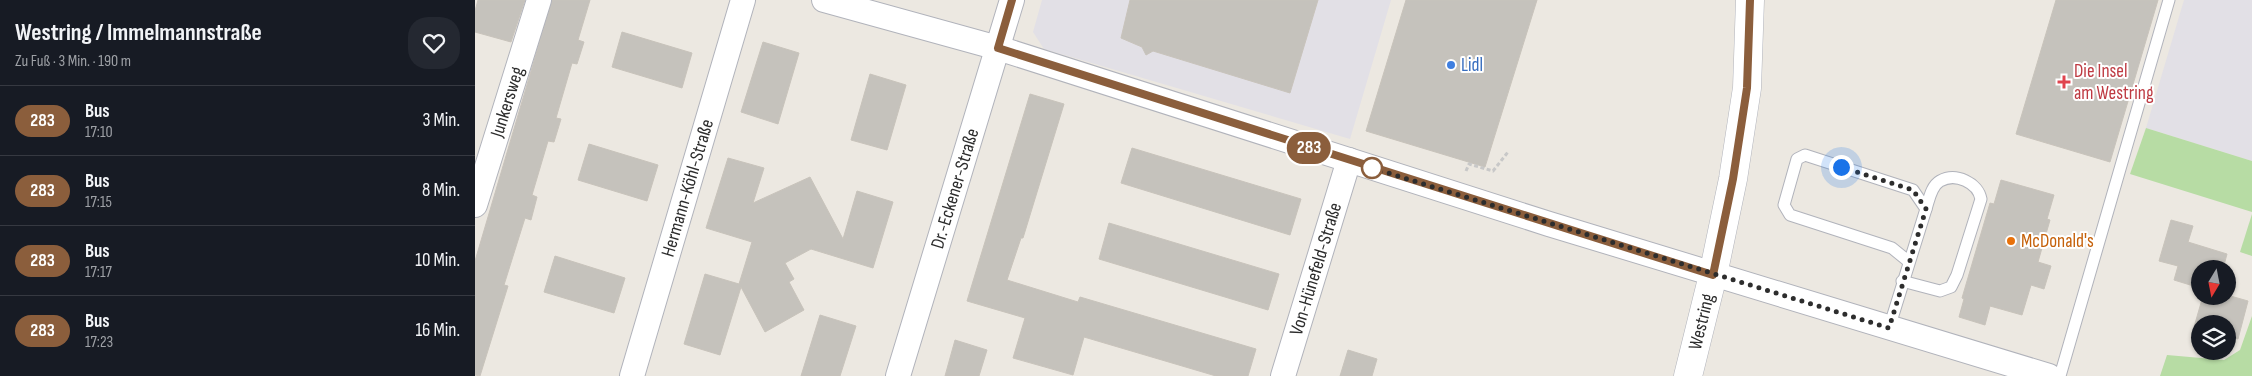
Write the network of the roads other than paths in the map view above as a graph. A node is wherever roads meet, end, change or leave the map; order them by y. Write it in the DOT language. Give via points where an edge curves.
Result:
graph roads {
  1 [pos="539,0"];
  2 [pos="743,0"];
  3 [pos="824,0"];
  4 [pos="1012,0"];
  5 [pos="1750,0"];
  6 [pos="2169,0"];
  7 [pos="998,48"];
  8 [pos="1349,160"];
  9 [pos="475,206"];
  10 [pos="1926,209"];
  11 [pos="1908,261"];
  12 [pos="1713,275"];
  13 [pos="1902,282"];
  14 [pos="1889,328"];
  15 [pos="632,376"];
  16 [pos="898,376"];
  17 [pos="1283,376"];
  18 [pos="1688,376"];
  19 [pos="2049,376"];
  20 [pos="2060,376"];
  1 -- 9 [label="street, Junkersweg"];
  2 -- 15 [label="street, Hermann-Köhl-Straße"];
  3 -- 7 [label="street"];
  4 -- 7 [label="street, Dr.-Eckener-Straße"];
  5 -- 12 [label="main road, Westring" via="1747,88 1733,179"];
  6 -- 20 [label="lane"];
  7 -- 8 [label="street"];
  7 -- 16 [label="street, Dr.-Eckener-Straße"];
  8 -- 12 [label="street"];
  8 -- 17 [label="street, Von-Hünefeld-Straße"];
  10 -- 11 [label="lane"];
  10 -- 11 [label="lane" via="1913,190 1805,156 1797,159 1784,205 1790,215 1892,248"];
  10 -- 13 [label="lane" via="1933,188 1941,181 1953,178 1971,183 1979,190 1981,199 1951,287 1940,291"];
  11 -- 13 [label="lane"];
  12 -- 14 [label="street"];
  12 -- 18 [label="main road, Westring"];
  13 -- 14 [label="lane"];
  14 -- 19 [label="street"];
}
